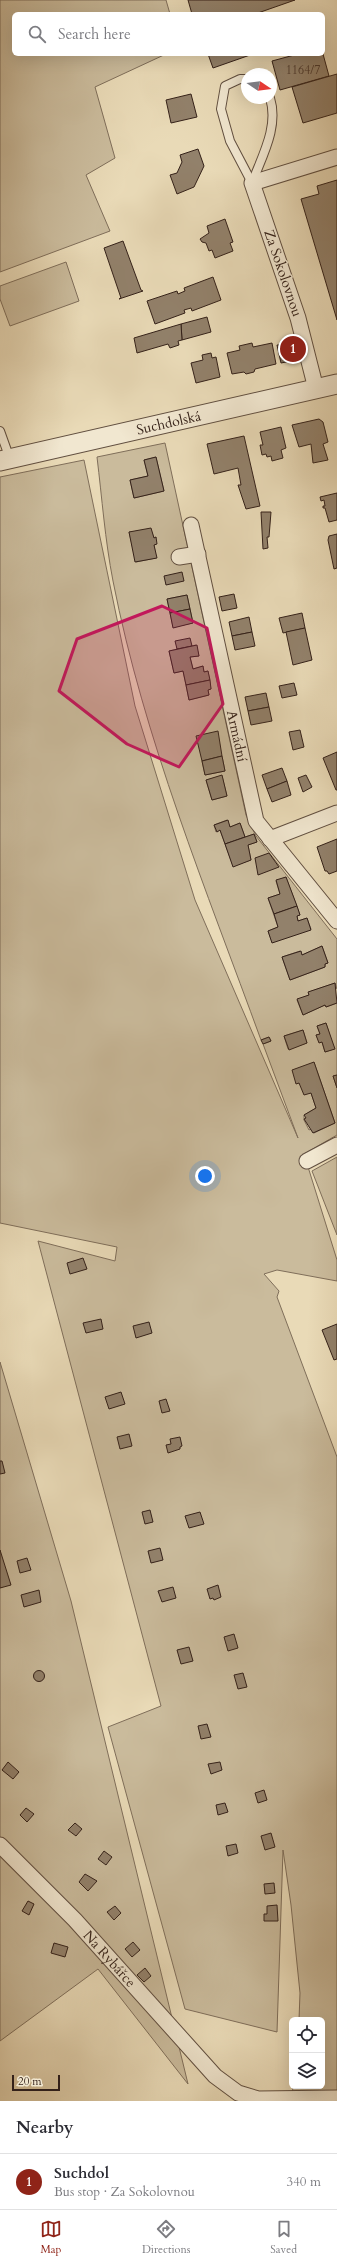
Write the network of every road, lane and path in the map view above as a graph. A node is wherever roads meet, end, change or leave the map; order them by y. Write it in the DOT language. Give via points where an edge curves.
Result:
graph roads {
  1 [pos="241,79"];
  2 [pos="272,104"];
  3 [pos="337,157"];
  4 [pos="252,183"];
  5 [pos="337,384"];
  6 [pos="316,388"];
  7 [pos="0,431"];
  8 [pos="5,460"];
  9 [pos="191,525"];
  10 [pos="198,554"];
  11 [pos="179,557"];
  12 [pos="337,813"];
  13 [pos="270,839"];
  14 [pos="337,921"];
  15 [pos="337,1145"];
  16 [pos="307,1161"];
  17 [pos="0,1845"];
  18 [pos="337,2098"];
  1 -- 4 [label="lane, Za Sokolovnou" via="225,86 221,109 230,140"];
  2 -- 4 [label="lane" via="272,128"];
  3 -- 4 [label="street"];
  4 -- 6 [label="street, Za Sokolovnou" via="298,318"];
  5 -- 6 [label="street, Suchdolská"];
  6 -- 8 [label="street, Suchdolská"];
  7 -- 8 [label="lane"];
  9 -- 10 [label="street, Armádní"];
  10 -- 11 [label="street"];
  10 -- 13 [label="street, Armádní" via="256,821"];
  12 -- 13 [label="street"];
  13 -- 14 [label="street, Armádní"];
  15 -- 16 [label="street"];
  17 -- 18 [label="street, Na Rybářce" via="75,1920 215,2076 238,2093 258,2099"];
}
